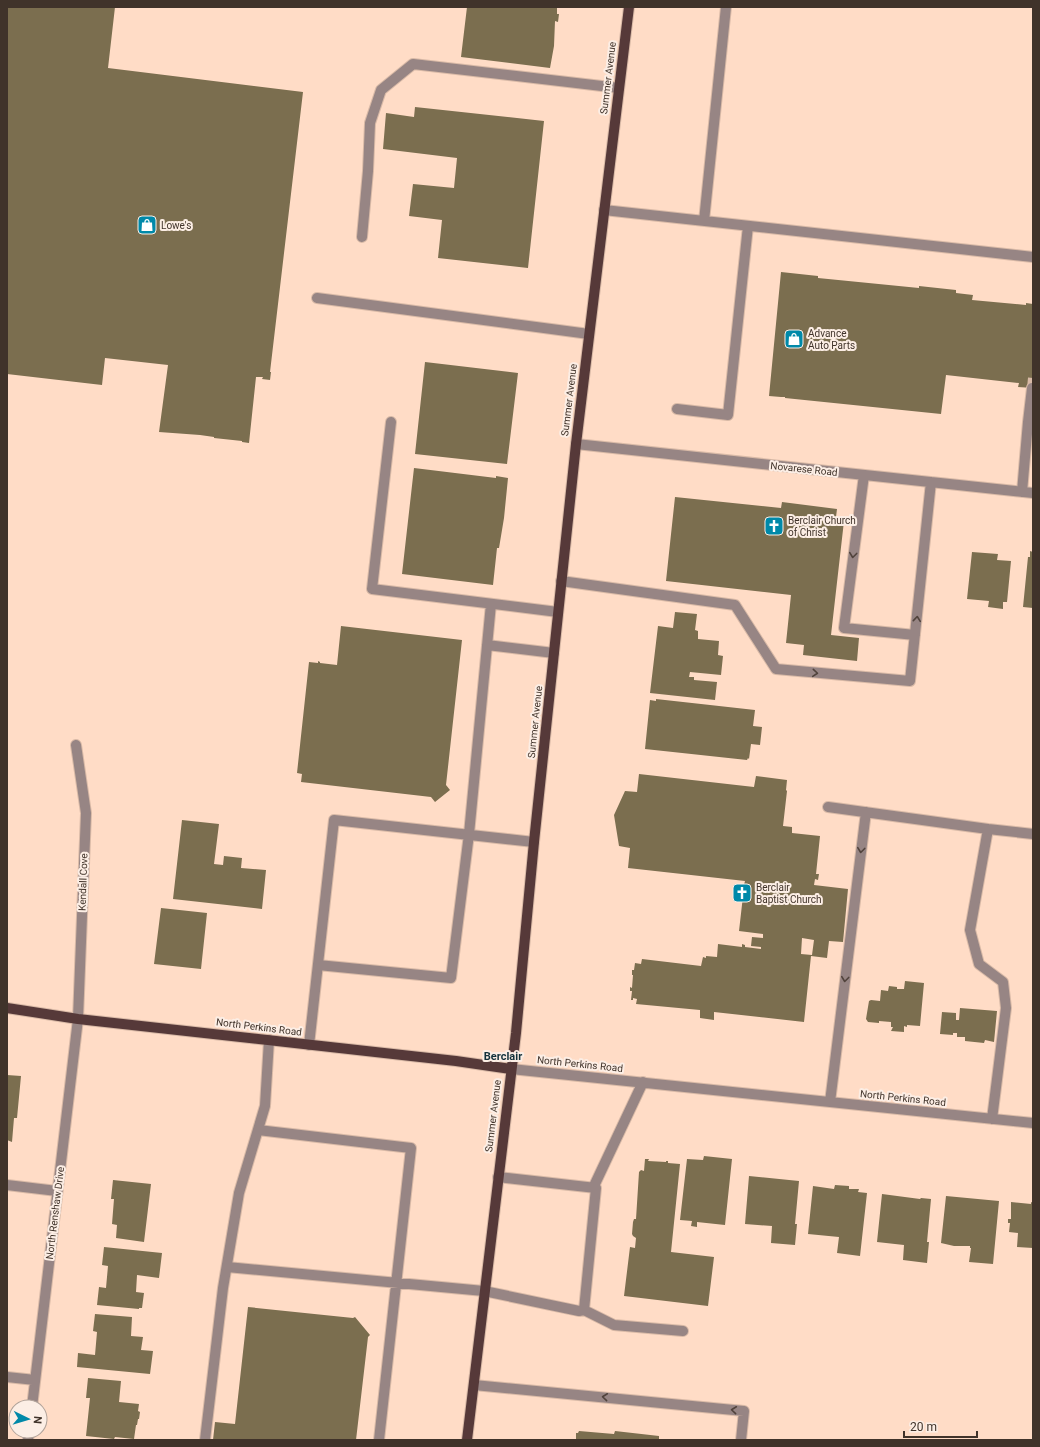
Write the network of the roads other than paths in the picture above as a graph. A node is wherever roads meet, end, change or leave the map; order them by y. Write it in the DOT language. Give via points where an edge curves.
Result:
graph roads {
  1 [pos="629,7"];
  2 [pos="726,7"];
  3 [pos="619,88"];
  4 [pos="604,210"];
  5 [pos="704,221"];
  6 [pos="748,226"];
  7 [pos="362,237"];
  8 [pos="1033,257"];
  9 [pos="317,298"];
  10 [pos="589,334"];
  11 [pos="1032,388"];
  12 [pos="677,409"];
  13 [pos="391,422"];
  14 [pos="1031,422"];
  15 [pos="576,444"];
  16 [pos="864,475"];
  17 [pos="930,482"];
  18 [pos="1022,492"];
  19 [pos="1033,493"];
  20 [pos="561,581"];
  21 [pos="491,604"];
  22 [pos="558,612"];
  23 [pos="915,635"];
  24 [pos="487,645"];
  25 [pos="554,653"];
  26 [pos="76,745"];
  27 [pos="828,807"];
  28 [pos="866,812"];
  29 [pos="988,829"];
  30 [pos="469,834"];
  31 [pos="1033,834"];
  32 [pos="534,842"];
  33 [pos="318,965"];
  34 [pos="7,1008"];
  35 [pos="78,1019"];
  36 [pos="269,1040"];
  37 [pos="309,1045"];
  38 [pos="511,1069"];
  39 [pos="643,1082"];
  40 [pos="830,1102"];
  41 [pos="992,1119"];
  42 [pos="1033,1123"];
  43 [pos="258,1130"];
  44 [pos="498,1177"];
  45 [pos="7,1185"];
  46 [pos="594,1186"];
  47 [pos="57,1191"];
  48 [pos="227,1267"];
  49 [pos="396,1284"];
  50 [pos="484,1291"];
  51 [pos="584,1310"];
  52 [pos="683,1331"];
  53 [pos="7,1377"];
  54 [pos="35,1380"];
  55 [pos="474,1384"];
  56 [pos="33,1399"];
  57 [pos="205,1440"];
  58 [pos="379,1440"];
  59 [pos="467,1440"];
  60 [pos="741,1440"];
  1 -- 3 [label="main road, Summer Avenue"];
  2 -- 5 [label="street"];
  3 -- 4 [label="main road, Summer Avenue"];
  3 -- 7 [label="street" via="413,64 381,90 370,123"];
  4 -- 5 [label="street"];
  4 -- 10 [label="main road, Summer Avenue"];
  5 -- 6 [label="street"];
  6 -- 8 [label="street"];
  6 -- 12 [label="street" via="728,415"];
  9 -- 10 [label="street"];
  10 -- 15 [label="main road, Summer Avenue"];
  11 -- 14 [label="street"];
  13 -- 21 [label="street" via="372,589"];
  14 -- 18 [label="street"];
  15 -- 16 [label="street, Novarese Road"];
  15 -- 20 [label="main road, Summer Avenue"];
  16 -- 17 [label="street, Novarese Road"];
  16 -- 23 [label="street, one-way" via="844,628"];
  17 -- 18 [label="street, Novarese Road"];
  23 -- 17 [label="street, one-way"];
  18 -- 19 [label="street, Novarese Road"];
  20 -- 22 [label="main road, Summer Avenue"];
  20 -- 23 [label="street, one-way" via="735,605 776,670 910,681"];
  21 -- 22 [label="street"];
  21 -- 24 [label="street"];
  22 -- 25 [label="main road, Summer Avenue"];
  24 -- 25 [label="street"];
  24 -- 30 [label="street"];
  25 -- 32 [label="main road, Summer Avenue"];
  26 -- 35 [label="street, Kendall Cove" via="86,813"];
  27 -- 28 [label="street"];
  28 -- 29 [label="street"];
  28 -- 40 [label="street, one-way"];
  29 -- 31 [label="street"];
  29 -- 41 [label="street" via="970,930 979,964 1004,982 1006,1008"];
  30 -- 32 [label="street"];
  30 -- 33 [label="street" via="451,978"];
  30 -- 33 [label="street" via="334,820"];
  32 -- 38 [label="main road, Summer Avenue"];
  33 -- 37 [label="street"];
  34 -- 35 [label="main road, North Perkins Road"];
  35 -- 36 [label="main road, North Perkins Road"];
  35 -- 47 [label="street, North Renshaw Drive"];
  36 -- 37 [label="main road, North Perkins Road"];
  36 -- 43 [label="street" via="265,1106"];
  37 -- 38 [label="main road, North Perkins Road"];
  38 -- 39 [label="street, North Perkins Road"];
  38 -- 44 [label="main road, Summer Avenue"];
  39 -- 40 [label="street, North Perkins Road"];
  39 -- 46 [label="street"];
  40 -- 41 [label="street, North Perkins Road"];
  41 -- 42 [label="street, North Perkins Road"];
  43 -- 48 [label="street" via="239,1193"];
  43 -- 49 [label="street" via="411,1148"];
  44 -- 46 [label="street"];
  44 -- 50 [label="main road, Summer Avenue"];
  45 -- 47 [label="street"];
  46 -- 51 [label="street" via="596,1188"];
  47 -- 54 [label="street, North Renshaw Drive"];
  48 -- 49 [label="street"];
  48 -- 57 [label="street"];
  49 -- 50 [label="street"];
  49 -- 58 [label="street"];
  50 -- 51 [label="street"];
  50 -- 55 [label="main road, Summer Avenue"];
  51 -- 52 [label="street" via="614,1325"];
  53 -- 54 [label="street"];
  54 -- 56 [label="street, North Renshaw Drive"];
  55 -- 59 [label="main road, Summer Avenue"];
  60 -- 55 [label="street, one-way" via="744,1411"];
}
